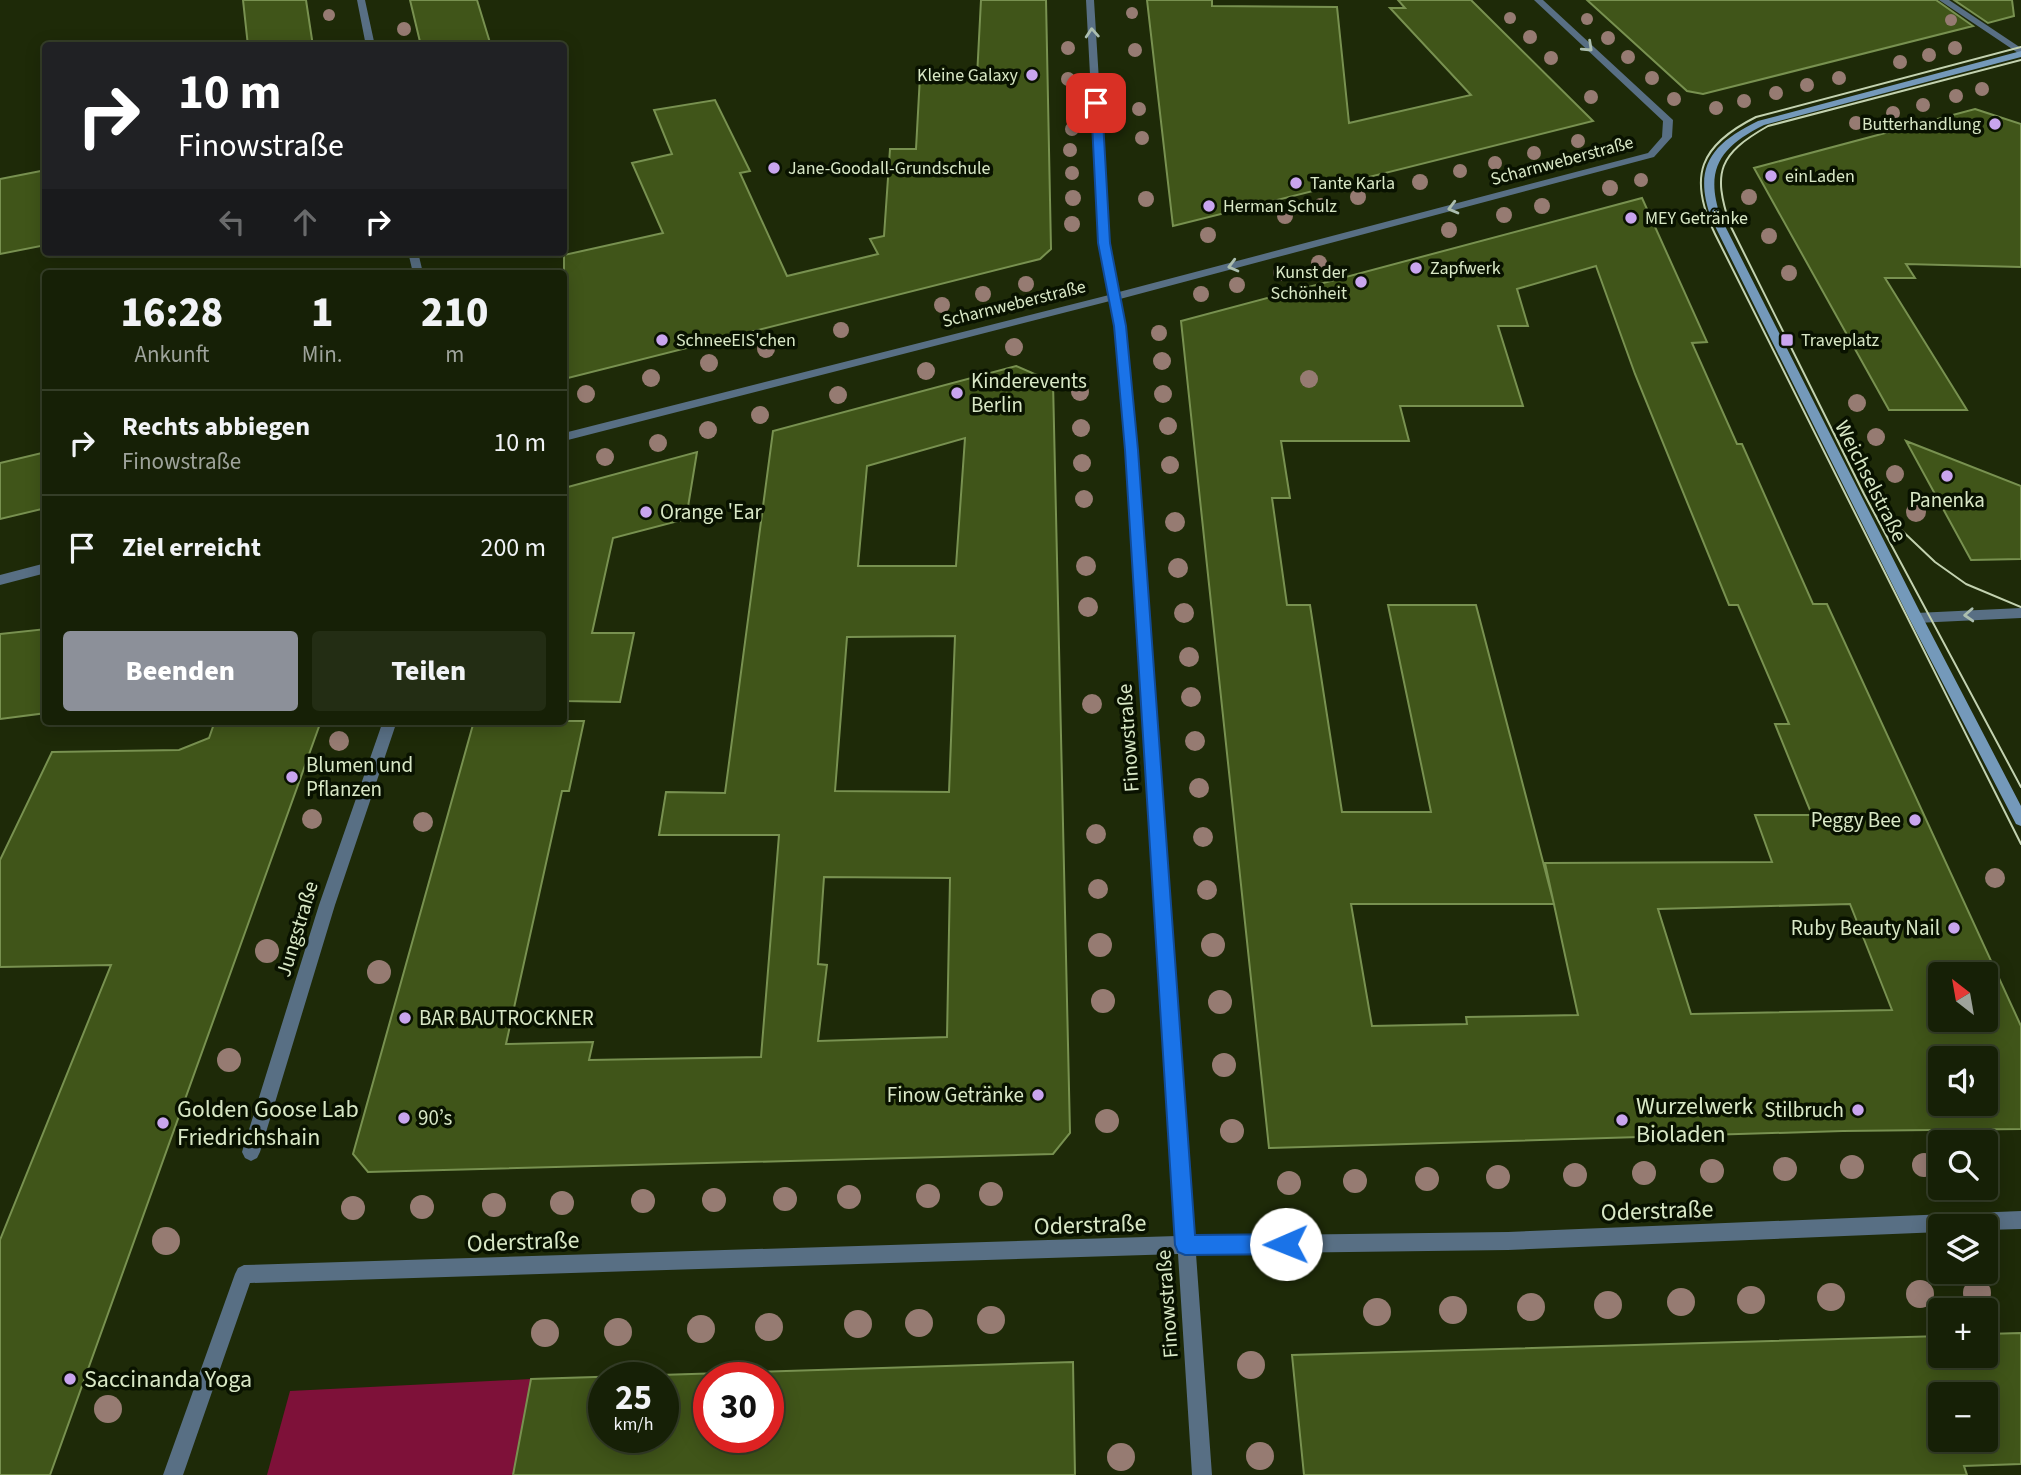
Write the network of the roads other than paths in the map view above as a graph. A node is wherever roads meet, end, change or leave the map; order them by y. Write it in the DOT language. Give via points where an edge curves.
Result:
graph roads {
  1 [pos="361,0"];
  2 [pos="1090,0"];
  3 [pos="1538,0"];
  4 [pos="1943,0"];
  5 [pos="370,42"];
  6 [pos="2021,53"];
  7 [pos="1114,296"];
  8 [pos="567,436"];
  9 [pos="42,569"];
  10 [pos="0,580"];
  11 [pos="2021,613"];
  12 [pos="1916,618"];
  13 [pos="389,725"];
  14 [pos="2021,820"];
  15 [pos="251,1152"];
  16 [pos="2021,1220"];
  17 [pos="1185,1245"];
  18 [pos="173,1475"];
  19 [pos="1202,1475"];
  1 -- 5 [label="street"];
  7 -- 2 [label="street, Finowstraße, one-way" via="1104,243"];
  3 -- 7 [label="street, Scharnweberstraße, one-way" via="1668,120 1667,136 1651,155"];
  4 -- 6 [label="street"];
  6 -- 12 [label="street, Weichselstraße" via="1761,123 1729,140 1715,155 1708,177 1716,218"];
  7 -- 8 [label="street, Scharnweberstraße"];
  7 -- 17 [label="street, Finowstraße" via="1132,450"];
  9 -- 10 [label="street"];
  11 -- 12 [label="street, one-way"];
  12 -- 14 [label="street, Weichselstraße"];
  13 -- 15 [label="street, Jungstraße"];
  16 -- 17 [label="street, Oderstraße" via="1508,1241"];
  17 -- 18 [label="street, Oderstraße" via="244,1274"];
  17 -- 19 [label="street, Finowstraße"];
}
